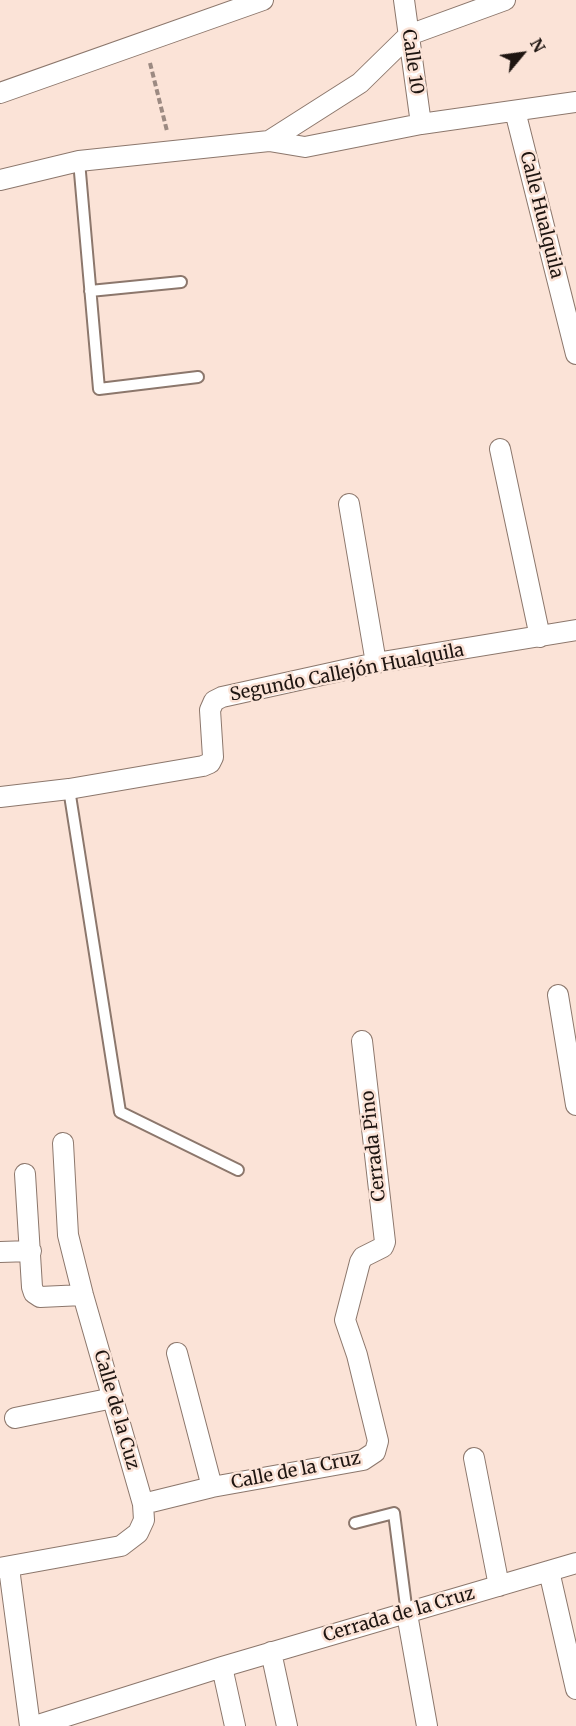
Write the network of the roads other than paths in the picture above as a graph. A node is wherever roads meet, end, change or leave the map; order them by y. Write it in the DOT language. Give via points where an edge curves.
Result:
graph roads {
  1 [pos="263,0"];
  2 [pos="404,0"];
  3 [pos="505,0"];
  4 [pos="409,35"];
  5 [pos="0,93"];
  6 [pos="576,102"];
  7 [pos="514,111"];
  8 [pos="421,124"];
  9 [pos="270,141"];
  10 [pos="79,161"];
  11 [pos="0,180"];
  12 [pos="181,282"];
  13 [pos="90,291"];
  14 [pos="576,354"];
  15 [pos="198,377"];
  16 [pos="500,449"];
  17 [pos="349,504"];
  18 [pos="576,630"];
  19 [pos="540,637"];
  20 [pos="376,663"];
  21 [pos="69,789"];
  22 [pos="0,797"];
  23 [pos="558,996"];
  24 [pos="362,1041"];
  25 [pos="576,1105"];
  26 [pos="63,1143"];
  27 [pos="238,1170"];
  28 [pos="25,1174"];
  29 [pos="379,1250"];
  30 [pos="31,1251"];
  31 [pos="0,1252"];
  32 [pos="83,1295"];
  33 [pos="177,1353"];
  34 [pos="113,1398"];
  35 [pos="15,1418"];
  36 [pos="474,1458"];
  37 [pos="212,1487"];
  38 [pos="143,1504"];
  39 [pos="355,1523"];
  40 [pos="576,1563"];
  41 [pos="4,1568"];
  42 [pos="549,1571"];
  43 [pos="499,1586"];
  44 [pos="407,1614"];
  45 [pos="271,1653"];
  46 [pos="222,1667"];
  47 [pos="576,1689"];
  48 [pos="30,1726"];
  49 [pos="35,1726"];
  50 [pos="235,1726"];
  51 [pos="287,1726"];
  52 [pos="427,1726"];
  1 -- 5 [label="street"];
  2 -- 4 [label="street, Calle 10"];
  3 -- 4 [label="street"];
  4 -- 8 [label="street, Calle 10"];
  4 -- 9 [label="street" via="360,82"];
  6 -- 7 [label="street"];
  7 -- 8 [label="street"];
  7 -- 14 [label="street, Calle Hualquila"];
  8 -- 9 [label="street" via="305,147"];
  9 -- 10 [label="street"];
  10 -- 11 [label="street"];
  10 -- 13 [label="lane"];
  12 -- 13 [label="lane"];
  13 -- 15 [label="lane" via="99,389"];
  16 -- 19 [label="street"];
  17 -- 20 [label="street"];
  18 -- 19 [label="street, Segundo Callejón Hualquila"];
  19 -- 20 [label="street, Segundo Callejón Hualquila"];
  20 -- 21 [label="street, Segundo Callejón Hualquila" via="214,701 210,710 213,757 203,766"];
  21 -- 22 [label="street, Segundo Callejón Hualquila"];
  21 -- 27 [label="lane" via="120,1113"];
  23 -- 25 [label="street"];
  24 -- 29 [label="street, Cerrada Pino" via="385,1242"];
  26 -- 32 [label="street, Calle de la Cuz" via="69,1235"];
  28 -- 30 [label="street"];
  29 -- 37 [label="street, Calle de la Cruz" via="360,1262 345,1320 378,1441 375,1452 363,1460"];
  30 -- 31 [label="street"];
  30 -- 32 [label="street" via="34,1293 40,1297"];
  32 -- 34 [label="street, Calle de la Cuz"];
  33 -- 37 [label="street"];
  34 -- 35 [label="street"];
  34 -- 38 [label="street, Calle de la Cuz"];
  36 -- 43 [label="street"];
  37 -- 38 [label="street, Calle de la Cruz"];
  38 -- 41 [label="street, Calle de la Cuz" via="144,1520 138,1533 121,1546"];
  39 -- 44 [label="lane" via="394,1513"];
  40 -- 42 [label="street, Cerrada de la Cruz"];
  41 -- 48 [label="street"];
  42 -- 43 [label="street, Cerrada de la Cruz"];
  42 -- 47 [label="street"];
  43 -- 44 [label="street, Cerrada de la Cruz"];
  44 -- 45 [label="street, Cerrada de la Cruz"];
  44 -- 52 [label="street"];
  45 -- 46 [label="street, Cerrada de la Cruz"];
  45 -- 51 [label="street"];
  46 -- 49 [label="street, Cerrada de la Cruz"];
  46 -- 50 [label="street"];
}
